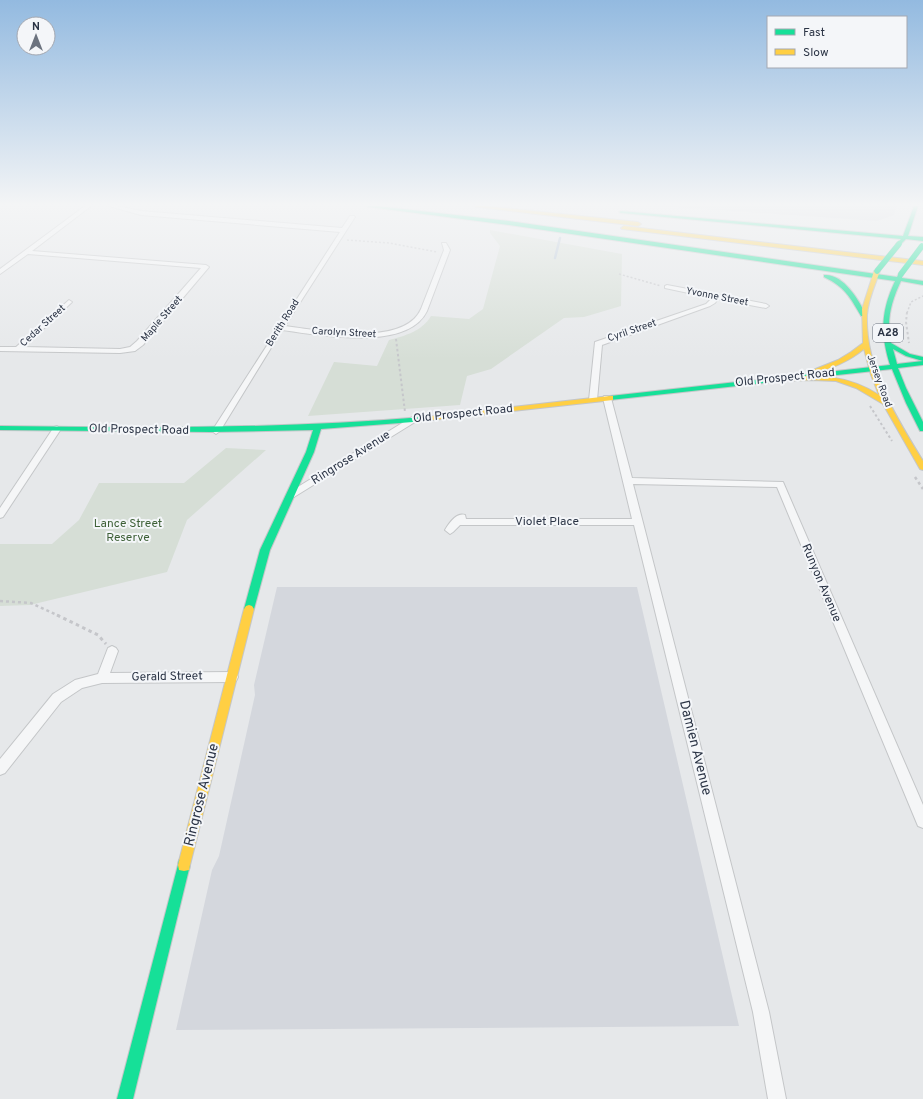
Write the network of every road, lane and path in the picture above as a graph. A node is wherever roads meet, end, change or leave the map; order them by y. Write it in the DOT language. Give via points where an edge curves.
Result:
graph roads {
  1 [pos="20,257"];
  2 [pos="90,257"];
  3 [pos="324,257"];
  4 [pos="444,257"];
  5 [pos="716,257"];
  6 [pos="756,257"];
  7 [pos="874,257"];
  8 [pos="889,257"];
  9 [pos="913,257"];
  10 [pos="923,263"];
  11 [pos="0,272"];
  12 [pos="619,274"];
  13 [pos="876,274"];
  14 [pos="900,277"];
  15 [pos="923,283"];
  16 [pos="667,287"];
  17 [pos="716,296"];
  18 [pos="923,296"];
  19 [pos="69,302"];
  20 [pos="766,306"];
  21 [pos="863,315"];
  22 [pos="280,328"];
  23 [pos="395,333"];
  24 [pos="866,343"];
  25 [pos="890,345"];
  26 [pos="0,349"];
  27 [pos="18,349"];
  28 [pos="908,354"];
  29 [pos="923,359"];
  30 [pos="923,363"];
  31 [pos="894,366"];
  32 [pos="873,369"];
  33 [pos="781,379"];
  34 [pos="607,398"];
  35 [pos="593,400"];
  36 [pos="885,402"];
  37 [pos="412,420"];
  38 [pos="318,427"];
  39 [pos="0,428"];
  40 [pos="57,429"];
  41 [pos="923,429"];
  42 [pos="216,431"];
  43 [pos="923,467"];
  44 [pos="628,481"];
  45 [pos="291,495"];
  46 [pos="0,515"];
  47 [pos="638,522"];
  48 [pos="450,530"];
  49 [pos="0,601"];
  50 [pos="112,651"];
  51 [pos="232,677"];
  52 [pos="102,678"];
  53 [pos="0,769"];
  54 [pos="923,821"];
  55 [pos="125,1099"];
  56 [pos="777,1099"];
  1 -- 11 [label="street"];
  2 -- 27 [label="street, Maple Street" via="206,267 132,349"];
  3 -- 22 [label="street, Berith Road"];
  4 -- 23 [label="street, Carolyn Street" via="421,316 410,327"];
  5 -- 21 [label="main road" via="819,273 838,280 850,288"];
  6 -- 13 [label="main road"];
  7 -- 10 [label="main road"];
  8 -- 13 [label="main road, Jersey Road / A28, bridge"];
  9 -- 14 [label="main road, Jersey Road / A28, bridge"];
  12 -- 16 [label="path"];
  13 -- 14 [label="main road"];
  13 -- 21 [label="main road, Jersey Road / A28"];
  14 -- 15 [label="main road"];
  14 -- 25 [label="main road, Jersey Road / A28" via="886,316"];
  16 -- 17 [label="street, Yvonne Street"];
  17 -- 20 [label="street, Yvonne Street"];
  17 -- 35 [label="street, Cyril Street" via="708,306 598,344"];
  18 -- 28 [label="path" via="910,301 908,308 906,330 911,352"];
  19 -- 27 [label="street, Cedar Street"];
  21 -- 24 [label="main road, Jersey Road / A28"];
  22 -- 23 [label="street, Carolyn Street" via="358,335"];
  22 -- 42 [label="street, Berith Road"];
  23 -- 37 [label="path" via="405,412"];
  24 -- 32 [label="main road, Jersey Road / A28"];
  24 -- 33 [label="main road" via="841,363"];
  25 -- 28 [label="main road"];
  25 -- 31 [label="main road, Jersey Road / A28"];
  26 -- 27 [label="street, Maple Street"];
  28 -- 29 [label="main road"];
  30 -- 31 [label="main road, Old Prospect Road"];
  31 -- 32 [label="main road, Old Prospect Road"];
  31 -- 41 [label="main road, Jersey Road / A28"];
  32 -- 33 [label="main road, Old Prospect Road"];
  32 -- 36 [label="main road, Jersey Road / A28"];
  33 -- 34 [label="main road, Old Prospect Road"];
  33 -- 36 [label="main road" via="848,380"];
  34 -- 35 [label="main road, Old Prospect Road"];
  34 -- 44 [label="street, Damien Avenue"];
  35 -- 37 [label="main road, Old Prospect Road"];
  36 -- 43 [label="main road, Jersey Road / A28"];
  37 -- 38 [label="main road, Old Prospect Road"];
  37 -- 45 [label="street, Ringrose Avenue"];
  38 -- 42 [label="main road, Old Prospect Road"];
  38 -- 45 [label="main road, Ringrose Avenue"];
  39 -- 40 [label="main road, Old Prospect Road"];
  40 -- 42 [label="main road, Old Prospect Road"];
  40 -- 46 [label="street"];
  44 -- 47 [label="street, Damien Avenue"];
  44 -- 54 [label="street, Runyon Avenue" via="780,484"];
  45 -- 51 [label="main road, Ringrose Avenue" via="266,550"];
  47 -- 48 [label="street, Violet Place" via="460,519"];
  47 -- 56 [label="street, Damien Avenue" via="761,1012"];
  49 -- 50 [label="path" via="31,603 98,635"];
  50 -- 52 [label="street"];
  51 -- 52 [label="street, Gerald Street"];
  51 -- 55 [label="main road, Ringrose Avenue"];
  52 -- 53 [label="street, Gerald Street" via="79,684 57,698"];
}
